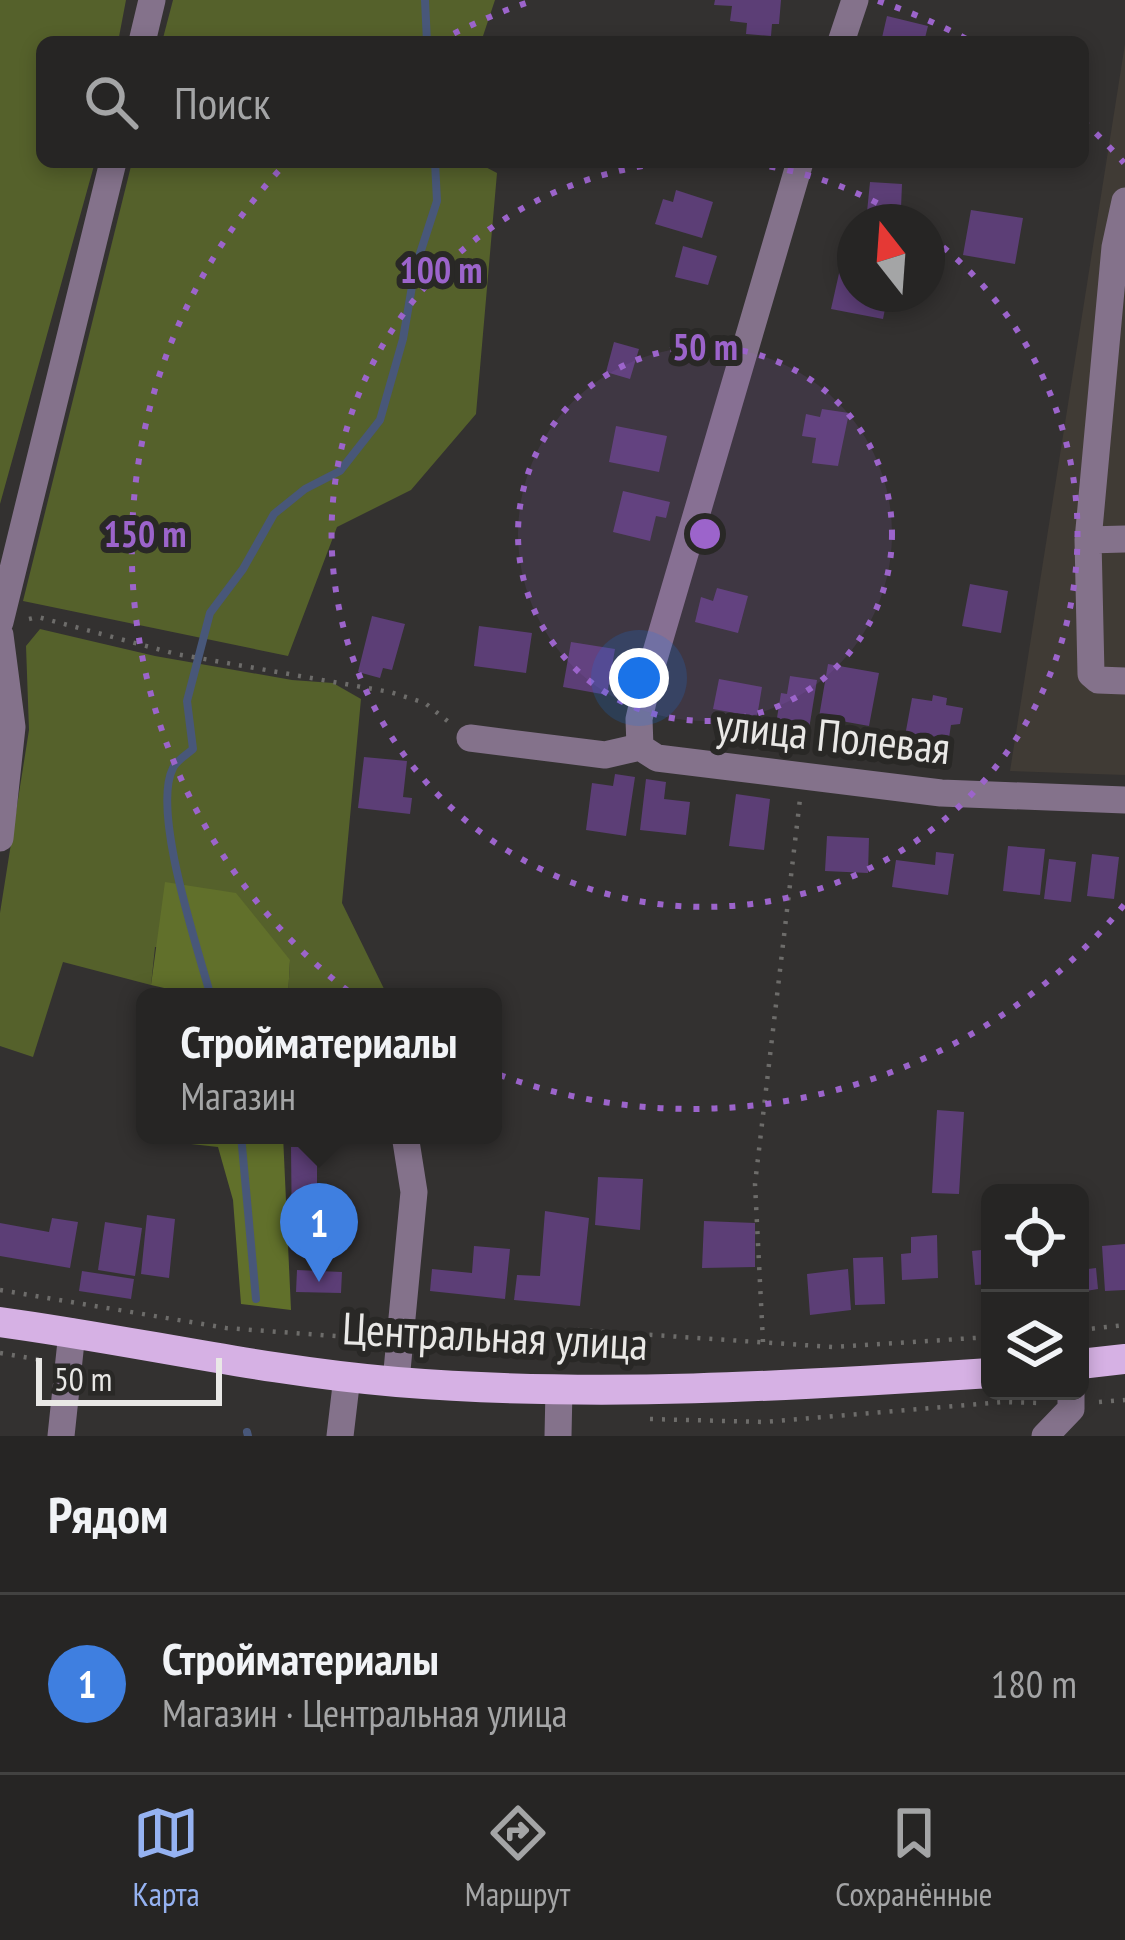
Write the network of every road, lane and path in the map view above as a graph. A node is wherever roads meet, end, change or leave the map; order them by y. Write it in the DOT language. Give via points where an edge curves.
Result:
graph roads {
  1 [pos="152,0"];
  2 [pos="856,0"];
  3 [pos="143,36"];
  4 [pos="844,36"];
  5 [pos="111,168"];
  6 [pos="798,168"];
  7 [pos="1125,201"];
  8 [pos="1125,539"];
  9 [pos="1088,540"];
  10 [pos="6,626"];
  11 [pos="1125,681"];
  12 [pos="470,738"];
  13 [pos="640,747"];
  14 [pos="803,776"];
  15 [pos="1125,800"];
  16 [pos="0,838"];
  17 [pos="406,1144"];
  18 [pos="0,1290"];
  19 [pos="0,1322"];
  20 [pos="1125,1325"];
  21 [pos="1089,1329"];
  22 [pos="72,1332"];
  23 [pos="981,1338"];
  24 [pos="400,1340"];
  25 [pos="763,1342"];
  26 [pos="1125,1359"];
  27 [pos="1089,1363"];
  28 [pos="981,1373"];
  29 [pos="347,1377"];
  30 [pos="396,1382"];
  31 [pos="559,1389"];
  32 [pos="1071,1400"];
  33 [pos="61,1436"];
  34 [pos="340,1436"];
  35 [pos="558,1436"];
  36 [pos="1045,1436"];
  1 -- 3 [label="street"];
  2 -- 4 [label="street"];
  5 -- 10 [label="street"];
  6 -- 13 [label="street" via="638,718"];
  7 -- 9 [label="street"];
  8 -- 9 [label="street"];
  9 -- 11 [label="street" via="1091,674"];
  10 -- 12 [label="path" via="38,617 176,654 407,697"];
  10 -- 16 [label="street" via="12,727"];
  12 -- 13 [label="street" via="605,755"];
  13 -- 14 [label="street, улица Полевая" via="657,758"];
  14 -- 15 [label="street, улица Полевая" via="941,793"];
  14 -- 25 [label="path" via="755,1184"];
  17 -- 24 [label="street" via="414,1192"];
  18 -- 24 [label="path" via="226,1328"];
  19 -- 22 [label="main road, Центральная улица"];
  20 -- 21 [label="path"];
  22 -- 29 [label="main road, Центральная улица"];
  22 -- 33 [label="street"];
  23 -- 25 [label="path" via="833,1347"];
  24 -- 25 [label="path" via="577,1330"];
  24 -- 30 [label="street"];
  26 -- 27 [label="main road"];
  28 -- 31 [label="main road, Центральная улица" via="803,1387"];
  29 -- 30 [label="main road, Центральная улица"];
  29 -- 34 [label="street"];
  30 -- 31 [label="main road, Центральная улица"];
  31 -- 35 [label="street"];
  32 -- 36 [label="street"];
}
